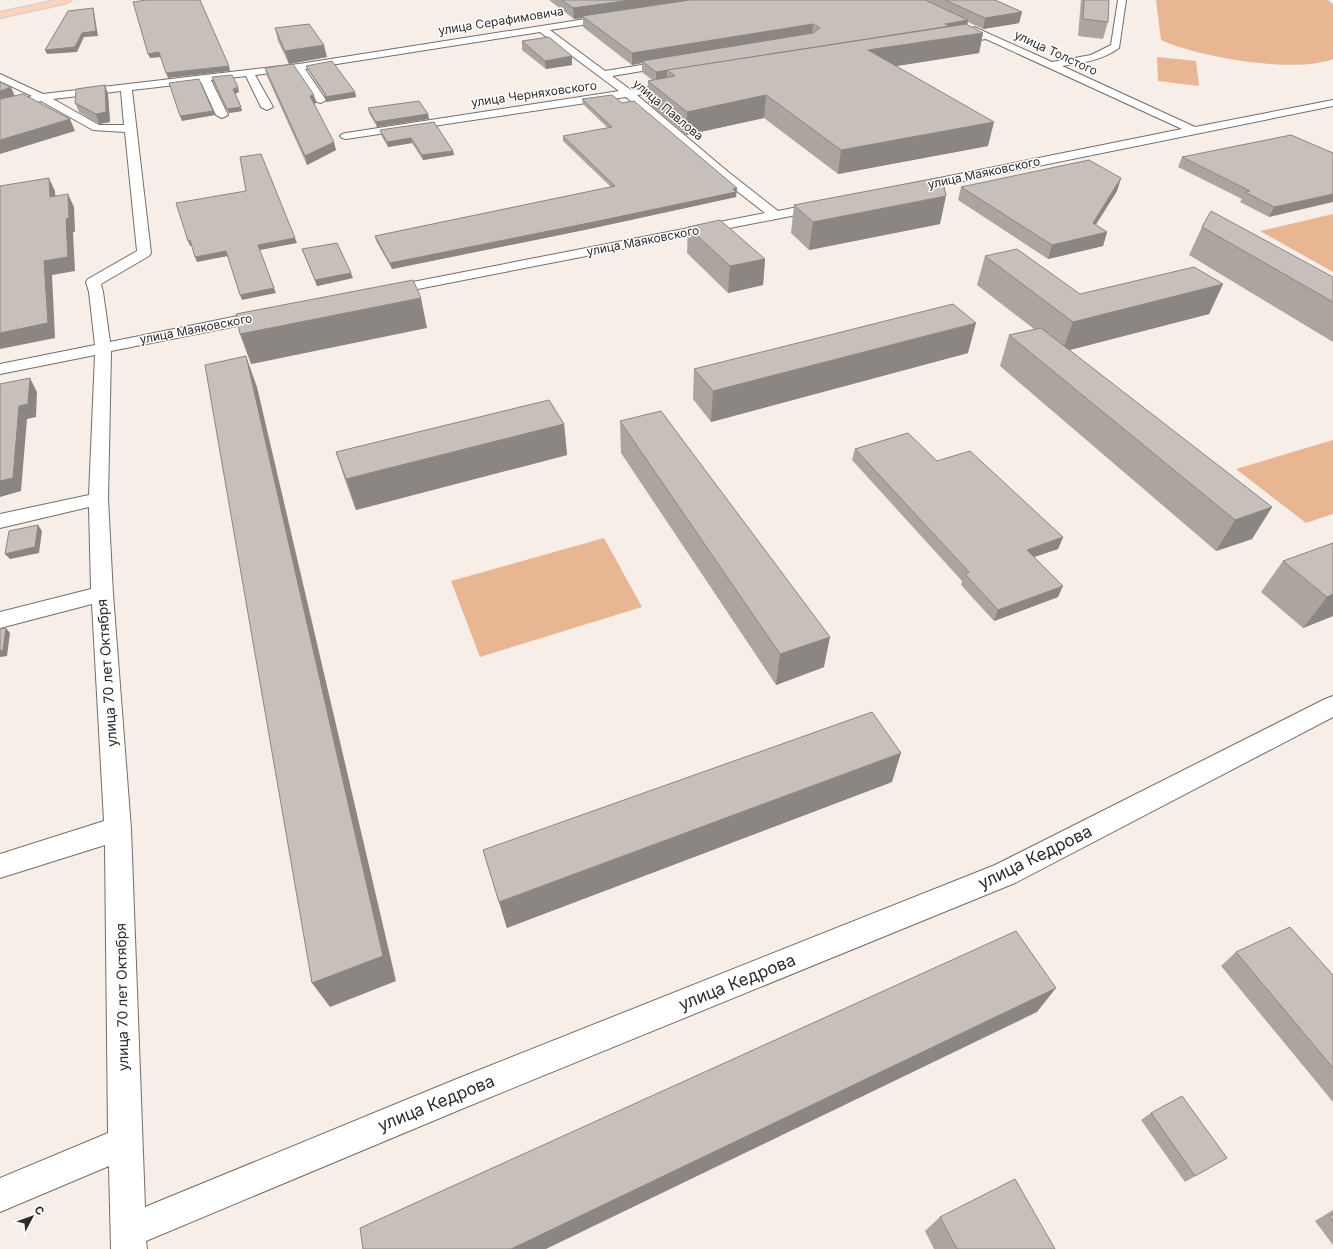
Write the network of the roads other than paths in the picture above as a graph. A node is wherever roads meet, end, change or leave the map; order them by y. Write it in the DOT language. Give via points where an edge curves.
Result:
graph roads {
  1 [pos="68,0"];
  2 [pos="1122,0"];
  3 [pos="0,15"];
  4 [pos="617,17"];
  5 [pos="965,26"];
  6 [pos="541,28"];
  7 [pos="986,36"];
  8 [pos="939,44"];
  9 [pos="680,61"];
  10 [pos="1052,65"];
  11 [pos="299,66"];
  12 [pos="249,73"];
  13 [pos="602,74"];
  14 [pos="0,77"];
  15 [pos="205,79"];
  16 [pos="688,84"];
  17 [pos="126,88"];
  18 [pos="628,93"];
  19 [pos="42,97"];
  20 [pos="321,100"];
  21 [pos="1333,103"];
  22 [pos="267,107"];
  23 [pos="0,109"];
  24 [pos="222,115"];
  25 [pos="130,129"];
  26 [pos="1193,130"];
  27 [pos="346,136"];
  28 [pos="906,189"];
  29 [pos="837,203"];
  30 [pos="775,215"];
  31 [pos="373,294"];
  32 [pos="281,312"];
  33 [pos="103,348"];
  34 [pos="0,369"];
  35 [pos="98,499"];
  36 [pos="0,521"];
  37 [pos="102,594"];
  38 [pos="0,620"];
  39 [pos="1333,706"];
  40 [pos="118,829"];
  41 [pos="0,866"];
  42 [pos="125,1143"];
  43 [pos="0,1195"];
  44 [pos="129,1240"];
  1 -- 3 [label="main road"];
  2 -- 10 [label="street" via="1116,46 1099,56"];
  4 -- 6 [label="street, улица Серафимовича"];
  5 -- 7 [label="street, улица Толстого"];
  6 -- 11 [label="street, улица Серафимовича"];
  6 -- 13 [label="street, улица Павлова"];
  7 -- 8 [label="street"];
  7 -- 10 [label="street, улица Толстого"];
  9 -- 13 [label="street"];
  10 -- 26 [label="street, улица Толстого"];
  11 -- 12 [label="street, улица Серафимовича"];
  11 -- 20 [label="street"];
  12 -- 15 [label="street, улица Серафимовича"];
  12 -- 22 [label="street"];
  13 -- 18 [label="street, улица Павлова"];
  14 -- 19 [label="street"];
  15 -- 17 [label="street, улица Серафимовича"];
  15 -- 24 [label="street"];
  16 -- 18 [label="street, улица Черняховского"];
  17 -- 19 [label="street, улица Серафимовича"];
  17 -- 25 [label="street, улица 70 лет Октября"];
  18 -- 27 [label="street, улица Черняховского"];
  18 -- 30 [label="street, улица Павлова"];
  19 -- 23 [label="street"];
  19 -- 25 [label="street" via="97,128"];
  21 -- 26 [label="street, улица Маяковского"];
  25 -- 33 [label="street, улица 70 лет Октября" via="144,254 93,282"];
  26 -- 28 [label="street, улица Маяковского"];
  29 -- 30 [label="street, улица Маяковского"];
  30 -- 31 [label="street, улица Маяковского"];
  32 -- 33 [label="street, улица Маяковского"];
  33 -- 34 [label="street, улица Маяковского"];
  33 -- 35 [label="street, улица 70 лет Октября"];
  35 -- 36 [label="street"];
  35 -- 37 [label="street, улица 70 лет Октября"];
  37 -- 38 [label="street"];
  37 -- 40 [label="street, улица 70 лет Октября"];
  39 -- 44 [label="street, улица Кедрова" via="1005,874 459,1094"];
  40 -- 41 [label="street"];
  40 -- 42 [label="street, улица 70 лет Октября"];
  42 -- 43 [label="street"];
  42 -- 44 [label="street, улица 70 лет Октября"];
}
